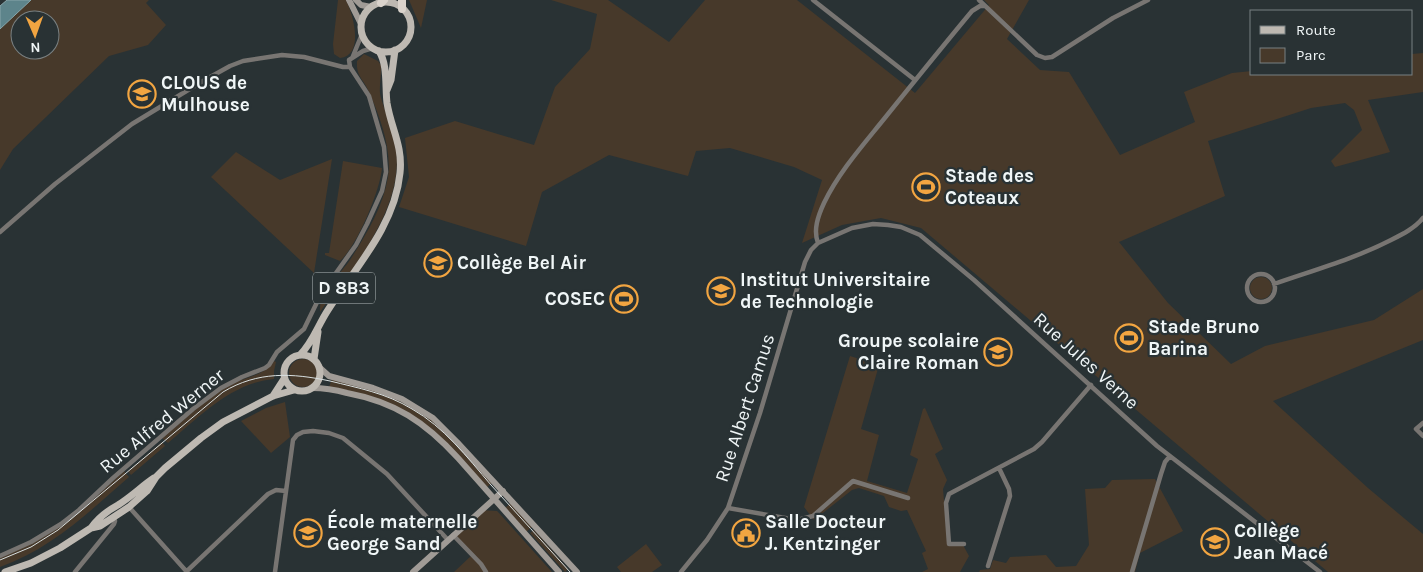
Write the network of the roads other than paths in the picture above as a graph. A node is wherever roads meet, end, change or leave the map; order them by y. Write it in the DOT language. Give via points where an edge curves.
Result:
graph roads {
  1 [pos="349,0"];
  2 [pos="356,0"];
  3 [pos="402,0"];
  4 [pos="813,0"];
  5 [pos="980,0"];
  6 [pos="1148,0"];
  7 [pos="382,1"];
  8 [pos="985,6"];
  9 [pos="371,7"];
  10 [pos="402,9"];
  11 [pos="361,24"];
  12 [pos="362,34"];
  13 [pos="376,50"];
  14 [pos="396,50"];
  15 [pos="350,59"];
  16 [pos="350,67"];
  17 [pos="915,80"];
  18 [pos="387,91"];
  19 [pos="1423,218"];
  20 [pos="0,232"];
  21 [pos="818,244"];
  22 [pos="1274,284"];
  23 [pos="319,326"];
  24 [pos="300,355"];
  25 [pos="314,359"];
  26 [pos="319,367"];
  27 [pos="284,379"];
  28 [pos="1091,385"];
  29 [pos="312,388"];
  30 [pos="294,390"];
  31 [pos="273,396"];
  32 [pos="1423,423"];
  33 [pos="1423,436"];
  34 [pos="1170,456"];
  35 [pos="999,468"];
  36 [pos="156,477"];
  37 [pos="286,491"];
  38 [pos="503,491"];
  39 [pos="908,498"];
  40 [pos="494,499"];
  41 [pos="118,505"];
  42 [pos="129,507"];
  43 [pos="728,508"];
  44 [pos="114,518"];
  45 [pos="91,528"];
  46 [pos="451,537"];
  47 [pos="964,544"];
  48 [pos="0,556"];
  49 [pos="988,566"];
  50 [pos="5,572"];
  51 [pos="75,572"];
  52 [pos="186,572"];
  53 [pos="275,572"];
  54 [pos="413,572"];
  55 [pos="486,572"];
  56 [pos="559,572"];
  57 [pos="577,572"];
  58 [pos="682,572"];
  59 [pos="1132,572"];
  60 [pos="1320,572"];
  1 -- 11 [label="main road"];
  2 -- 9 [label="main road"];
  3 -- 10 [label="highway"];
  4 -- 17 [label="street"];
  5 -- 8 [label="street"];
  6 -- 8 [label="street" via="1052,57 1045,58 1037,55"];
  7 -- 9 [label="main road"];
  7 -- 10 [label="main road"];
  8 -- 17 [label="street" via="972,12"];
  9 -- 11 [label="main road"];
  10 -- 14 [label="main road" via="409,19 410,33"];
  11 -- 12 [label="main road"];
  12 -- 13 [label="main road"];
  12 -- 15 [label="street"];
  13 -- 14 [label="main road"];
  13 -- 15 [label="street" via="363,51"];
  13 -- 18 [label="main road, D 8B3" via="383,59"];
  14 -- 18 [label="main road, D 8B3"];
  15 -- 16 [label="street"];
  16 -- 20 [label="street" via="282,55 230,66 132,124"];
  16 -- 48 [label="street, Rue Alfred Werner" via="366,90 376,118 386,155 386,172 382,191 367,224 356,245 318,297 304,329 277,352 269,365 221,388 61,524"];
  17 -- 21 [label="street" via="855,155 825,201 815,236"];
  18 -- 23 [label="main road, D 8B3" via="387,103 400,151 400,174 393,203 369,250"];
  19 -- 22 [label="street" via="1405,233 1372,250"];
  21 -- 28 [label="street, Rue Jules Verne" via="852,228 873,224 901,227 920,235"];
  21 -- 43 [label="street, Rue Albert Camus" via="805,262"];
  22 -- 22 [label="street" via="1266,275 1257,275 1248,282 1248,294 1254,301 1268,301 1274,294"];
  23 -- 24 [label="main road, D 8B3"];
  23 -- 25 [label="main road, D 8B3"];
  24 -- 25 [label="main road"];
  24 -- 27 [label="main road" via="286,364"];
  25 -- 26 [label="main road"];
  26 -- 29 [label="main road" via="319,379"];
  26 -- 38 [label="main road" via="329,376 388,394 424,412"];
  27 -- 30 [label="main road"];
  27 -- 31 [label="main road"];
  28 -- 34 [label="street, Rue Jules Verne"];
  28 -- 35 [label="street" via="1040,444"];
  29 -- 30 [label="main road" via="304,392"];
  29 -- 40 [label="main road" via="372,398 416,418 444,442"];
  30 -- 31 [label="main road"];
  31 -- 36 [label="main road" via="223,422"];
  32 -- 33 [label="street" via="1416,429"];
  34 -- 59 [label="street" via="1161,474"];
  34 -- 60 [label="street, Rue Jules Verne"];
  35 -- 47 [label="street" via="954,490 946,499 949,544"];
  35 -- 49 [label="street" via="1010,496"];
  36 -- 41 [label="main road"];
  36 -- 42 [label="main road" via="147,491"];
  37 -- 46 [label="street" via="293,440 302,432 329,433 343,438 387,474"];
  37 -- 52 [label="street" via="276,490 268,494"];
  37 -- 53 [label="street"];
  38 -- 40 [label="main road"];
  38 -- 57 [label="main road"];
  39 -- 43 [label="street" via="853,481 813,516 805,519"];
  40 -- 46 [label="main road"];
  40 -- 56 [label="main road"];
  41 -- 44 [label="main road"];
  41 -- 45 [label="main road" via="96,520"];
  42 -- 44 [label="main road"];
  42 -- 52 [label="street"];
  43 -- 58 [label="street, Rue Albert Camus"];
  44 -- 45 [label="main road"];
  44 -- 51 [label="street" via="114,524"];
  45 -- 50 [label="main road" via="31,563"];
  46 -- 54 [label="main road"];
  46 -- 55 [label="street"];
}
